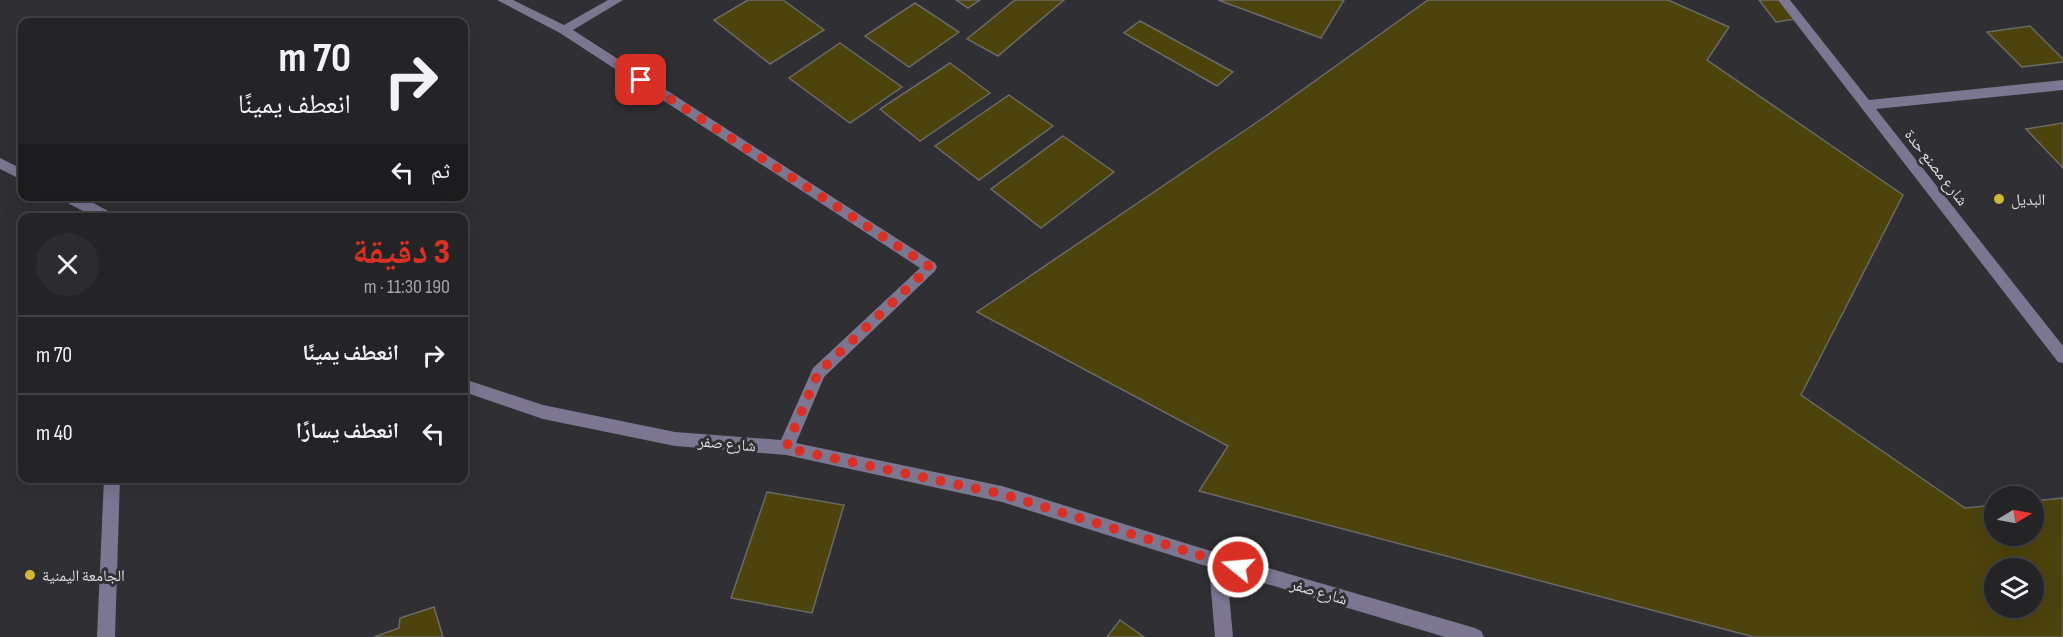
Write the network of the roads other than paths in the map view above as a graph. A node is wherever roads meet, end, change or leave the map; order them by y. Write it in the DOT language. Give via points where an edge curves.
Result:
graph roads {
  1 [pos="503,0"];
  2 [pos="617,0"];
  3 [pos="1784,0"];
  4 [pos="564,30"];
  5 [pos="2063,85"];
  6 [pos="1865,105"];
  7 [pos="0,164"];
  8 [pos="18,173"];
  9 [pos="77,201"];
  10 [pos="99,213"];
  11 [pos="2063,357"];
  12 [pos="468,387"];
  13 [pos="786,448"];
  14 [pos="112,483"];
  15 [pos="1216,561"];
  16 [pos="106,637"];
  17 [pos="1224,637"];
  18 [pos="1475,637"];
  1 -- 4 [label="street"];
  2 -- 4 [label="street"];
  3 -- 6 [label="street, شارع مصنع حدة"];
  4 -- 13 [label="street" via="930,267 818,373"];
  5 -- 6 [label="street"];
  6 -- 11 [label="street, شارع مصنع حدة"];
  7 -- 8 [label="street"];
  9 -- 10 [label="street"];
  12 -- 13 [label="street, شارع صفر" via="543,412 675,439"];
  13 -- 15 [label="street, شارع صفر" via="1002,494"];
  14 -- 16 [label="street"];
  15 -- 17 [label="street"];
  15 -- 18 [label="street, شارع صفر"];
}
